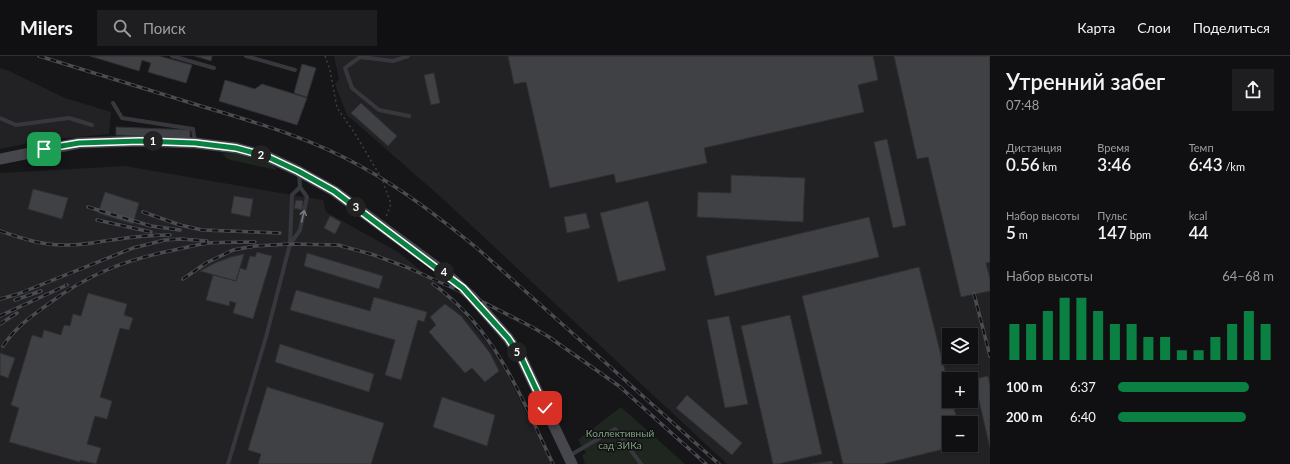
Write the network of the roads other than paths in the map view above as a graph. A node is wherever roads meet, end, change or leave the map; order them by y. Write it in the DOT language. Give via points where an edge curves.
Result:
graph roads {
  1 [pos="172,56"];
  2 [pos="246,56"];
  3 [pos="408,56"];
  4 [pos="214,68"];
  5 [pos="295,70"];
  6 [pos="113,103"];
  7 [pos="409,116"];
  8 [pos="0,118"];
  9 [pos="92,124"];
  10 [pos="195,143"];
  11 [pos="0,159"];
  12 [pos="298,171"];
  13 [pos="300,187"];
  14 [pos="290,244"];
  15 [pos="570,460"];
  16 [pos="228,464"];
  17 [pos="641,464"];
  1 -- 4 [label="lane"];
  2 -- 5 [label="lane"];
  3 -- 7 [label="lane" via="393,61 360,57 345,68 352,88 379,110"];
  6 -- 10 [label="lane" via="122,118 193,129"];
  8 -- 9 [label="lane" via="16,125 69,118"];
  10 -- 11 [label="main road" via="79,143"];
  10 -- 12 [label="main road" via="236,148 266,156"];
  12 -- 13 [label="lane"];
  12 -- 15 [label="main road" via="334,191 463,288 508,338 522,359"];
  13 -- 14 [label="lane" via="292,196"];
  14 -- 13 [label="lane, one-way" via="300,230 307,197"];
  14 -- 16 [label="lane" via="266,338"];
  15 -- 17 [label="lane" via="615,429"];
}
